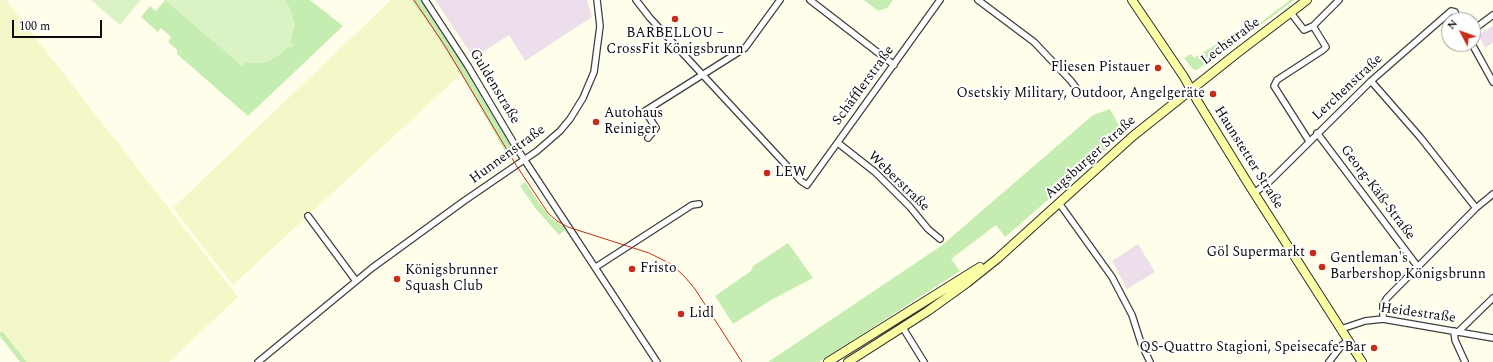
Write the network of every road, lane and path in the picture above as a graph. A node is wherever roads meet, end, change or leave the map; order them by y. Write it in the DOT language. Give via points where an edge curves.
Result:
graph roads {
  1 [pos="425,0"];
  2 [pos="596,0"];
  3 [pos="636,0"];
  4 [pos="780,0"];
  5 [pos="810,0"];
  6 [pos="940,0"];
  7 [pos="978,0"];
  8 [pos="1132,0"];
  9 [pos="1307,0"];
  10 [pos="1339,0"];
  11 [pos="1291,12"];
  12 [pos="1493,15"];
  13 [pos="1441,20"];
  14 [pos="1481,24"];
  15 [pos="1313,26"];
  16 [pos="1476,52"];
  17 [pos="894,65"];
  18 [pos="702,74"];
  19 [pos="1371,81"];
  20 [pos="1493,82"];
  21 [pos="1190,90"];
  22 [pos="1077,95"];
  23 [pos="1317,133"];
  24 [pos="648,138"];
  25 [pos="1309,141"];
  26 [pos="838,143"];
  27 [pos="524,160"];
  28 [pos="1254,193"];
  29 [pos="1493,194"];
  30 [pos="1059,203"];
  31 [pos="700,204"];
  32 [pos="1476,208"];
  33 [pos="308,216"];
  34 [pos="940,239"];
  35 [pos="1010,247"];
  36 [pos="596,267"];
  37 [pos="1418,267"];
  38 [pos="356,281"];
  39 [pos="1493,298"];
  40 [pos="1383,319"];
  41 [pos="903,328"];
  42 [pos="1341,329"];
  43 [pos="1456,332"];
  44 [pos="1493,338"];
  45 [pos="1348,341"];
  46 [pos="258,362"];
  47 [pos="657,362"];
  48 [pos="828,362"];
  49 [pos="848,362"];
  50 [pos="924,362"];
  51 [pos="1150,362"];
  52 [pos="1329,362"];
  53 [pos="1362,362"];
  54 [pos="1465,362"];
  1 -- 27 [label="street, Guldenstraße"];
  2 -- 27 [label="street, Hunnenstraße" via="600,26 594,72 589,87 578,108 560,131"];
  3 -- 18 [label="street"];
  4 -- 18 [label="street" via="745,48"];
  5 -- 17 [label="street"];
  6 -- 17 [label="street, Schäfflerstraße"];
  7 -- 22 [label="street" via="1034,42 1071,81 1077,89"];
  8 -- 21 [label="street, Haunstetter Straße" via="1163,44"];
  9 -- 11 [label="street, Lechstraße"];
  10 -- 15 [label="street"];
  11 -- 15 [label="street" via="1304,30"];
  11 -- 21 [label="street, Lechstraße"];
  12 -- 14 [label="street"];
  13 -- 19 [label="street, Lerchenstraße"];
  15 -- 25 [label="street" via="1326,47 1277,80 1274,86"];
  16 -- 20 [label="street"];
  17 -- 26 [label="street, Schäfflerstraße"];
  18 -- 24 [label="street" via="645,111 656,128"];
  18 -- 26 [label="street, Schäfflerstraße" via="807,185"];
  19 -- 23 [label="street, Lerchenstraße"];
  19 -- 32 [label="street" via="1420,137"];
  21 -- 28 [label="street, Haunstetter Straße"];
  21 -- 30 [label="street, Augsburger Straße" via="1131,138"];
  23 -- 25 [label="street, Lerchenstraße"];
  23 -- 37 [label="street, Georg-Käß-Straße"];
  25 -- 28 [label="street, Lerchenstraße" via="1269,182"];
  26 -- 34 [label="street, Weberstraße" via="879,176"];
  27 -- 36 [label="street, Guldenstraße"];
  27 -- 38 [label="street, Hunnenstraße" via="451,210"];
  28 -- 42 [label="street, Haunstetter Straße"];
  29 -- 32 [label="street"];
  30 -- 35 [label="street, Augsburger Straße"];
  30 -- 51 [label="street" via="1115,282 1132,315"];
  31 -- 36 [label="street" via="692,205"];
  32 -- 37 [label="street"];
  33 -- 38 [label="street"];
  35 -- 41 [label="street, Augsburger Straße" via="941,303"];
  35 -- 48 [label="street, Augsburger Straße"];
  36 -- 47 [label="street, Guldenstraße"];
  37 -- 40 [label="street" via="1386,298"];
  38 -- 46 [label="street, Hunnenstraße"];
  39 -- 43 [label="street"];
  40 -- 42 [label="street, Heidestraße" via="1364,321"];
  40 -- 43 [label="street, Heidestraße"];
  41 -- 49 [label="street, Augsburger Straße"];
  41 -- 50 [label="street"];
  42 -- 45 [label="street, Haunstetter Straße"];
  43 -- 44 [label="street, Heidestraße"];
  43 -- 54 [label="street" via="1455,340"];
  45 -- 52 [label="street"];
  45 -- 53 [label="street, Haunstetter Straße"];
}
